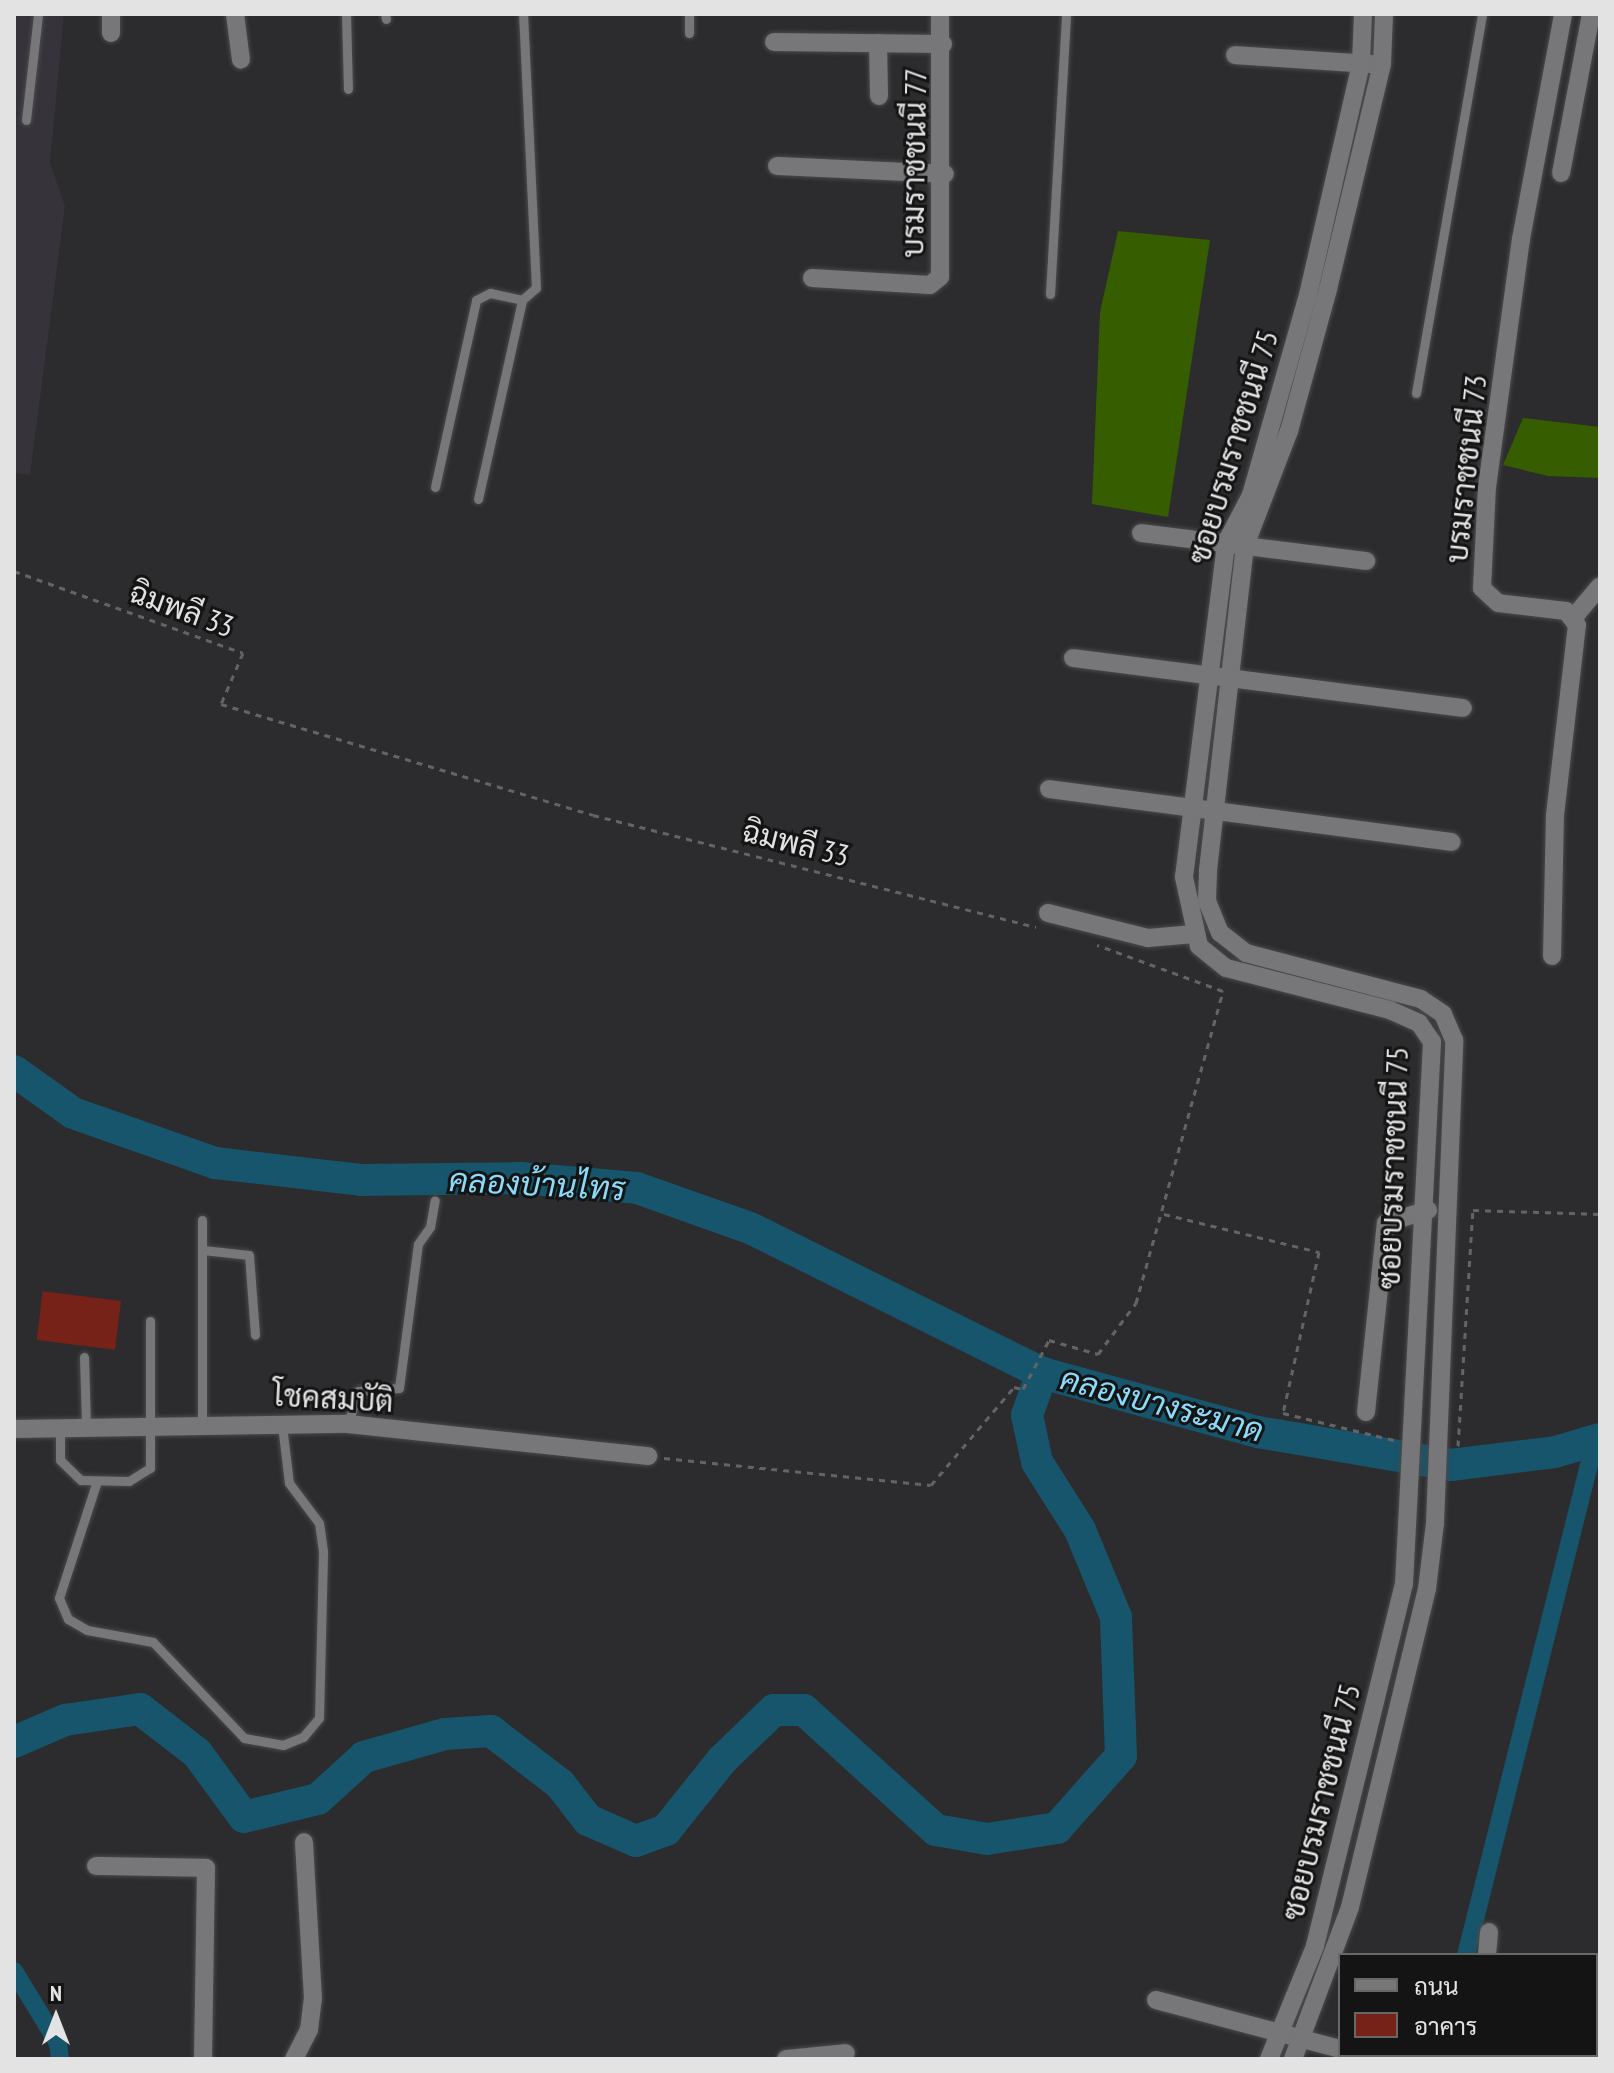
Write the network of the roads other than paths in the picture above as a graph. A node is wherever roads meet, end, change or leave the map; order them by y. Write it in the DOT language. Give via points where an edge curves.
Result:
graph roads {
  1 [pos="38,14"];
  2 [pos="235,14"];
  3 [pos="346,14"];
  4 [pos="523,14"];
  5 [pos="689,14"];
  6 [pos="940,14"];
  7 [pos="1066,14"];
  8 [pos="1363,14"];
  9 [pos="1384,14"];
  10 [pos="1482,14"];
  11 [pos="1563,14"];
  12 [pos="1591,14"];
  13 [pos="689,33"];
  14 [pos="774,42"];
  15 [pos="878,43"];
  16 [pos="943,44"];
  17 [pos="1235,55"];
  18 [pos="241,60"];
  19 [pos="1361,63"];
  20 [pos="1382,64"];
  21 [pos="348,89"];
  22 [pos="879,96"];
  23 [pos="26,120"];
  24 [pos="777,166"];
  25 [pos="1561,173"];
  26 [pos="945,174"];
  27 [pos="812,278"];
  28 [pos="1050,294"];
  29 [pos="522,300"];
  30 [pos="1416,393"];
  31 [pos="435,487"];
  32 [pos="478,499"];
  33 [pos="1141,533"];
  34 [pos="1226,543"];
  35 [pos="1245,546"];
  36 [pos="1366,561"];
  37 [pos="1600,586"];
  38 [pos="1574,617"];
  39 [pos="1073,658"];
  40 [pos="1208,674"];
  41 [pos="1228,677"];
  42 [pos="1463,708"];
  43 [pos="1049,789"];
  44 [pos="1190,810"];
  45 [pos="1213,812"];
  46 [pos="1452,842"];
  47 [pos="1049,922"];
  48 [pos="1194,934"];
  49 [pos="1552,956"];
  50 [pos="435,1200"];
  51 [pos="1420,1209"];
  52 [pos="1447,1214"];
  53 [pos="202,1220"];
  54 [pos="203,1250"];
  55 [pos="150,1321"];
  56 [pos="255,1335"];
  57 [pos="84,1357"];
  58 [pos="1366,1412"];
  59 [pos="202,1422"];
  60 [pos="282,1422"];
  61 [pos="151,1424"];
  62 [pos="348,1424"];
  63 [pos="86,1425"];
  64 [pos="60,1426"];
  65 [pos="14,1429"];
  66 [pos="648,1456"];
  67 [pos="96,1484"];
  68 [pos="304,1842"];
  69 [pos="96,1866"];
  70 [pos="1489,1932"];
  71 [pos="1487,1953"];
  72 [pos="1156,2000"];
  73 [pos="1282,2032"];
  74 [pos="1302,2037"];
  75 [pos="1338,2048"];
  76 [pos="846,2053"];
  77 [pos="203,2059"];
  78 [pos="294,2059"];
  79 [pos="786,2059"];
  80 [pos="1269,2059"];
  81 [pos="1293,2059"];
  1 -- 23 [label="lane"];
  2 -- 18 [label="street"];
  3 -- 21 [label="lane"];
  4 -- 29 [label="lane" via="537,280 531,297"];
  5 -- 13 [label="lane"];
  6 -- 16 [label="street, บรมราชชนนี 77"];
  7 -- 28 [label="lane"];
  8 -- 19 [label="street, ซอยบรมราชชนนี 75"];
  9 -- 20 [label="street, ซอยบรมราชชนนี 75"];
  10 -- 30 [label="lane"];
  11 -- 38 [label="street, บรมราชชนนี 73" via="1517,270 1487,487 1482,588 1498,603 1566,611"];
  12 -- 25 [label="street"];
  14 -- 15 [label="street"];
  15 -- 16 [label="street"];
  15 -- 22 [label="street"];
  16 -- 26 [label="street, บรมราชชนนี 77"];
  17 -- 19 [label="street"];
  19 -- 20 [label="street"];
  19 -- 34 [label="street, ซอยบรมราชชนนี 75" via="1308,295 1251,495"];
  20 -- 35 [label="street, ซอยบรมราชชนนี 75" via="1289,431"];
  24 -- 26 [label="street"];
  26 -- 27 [label="street, บรมราชชนนี 77" via="937,283"];
  29 -- 31 [label="lane" via="490,293 476,300"];
  29 -- 32 [label="lane"];
  33 -- 34 [label="street"];
  34 -- 35 [label="street"];
  34 -- 40 [label="street, ซอยบรมราชชนนี 75"];
  35 -- 36 [label="street"];
  35 -- 41 [label="street, ซอยบรมราชชนนี 75"];
  37 -- 38 [label="street"];
  38 -- 49 [label="street" via="1555,815"];
  39 -- 40 [label="street"];
  40 -- 41 [label="street"];
  40 -- 44 [label="street, ซอยบรมราชชนนี 75"];
  41 -- 42 [label="street"];
  41 -- 45 [label="street, ซอยบรมราชชนนี 75"];
  43 -- 44 [label="street"];
  44 -- 45 [label="street"];
  44 -- 48 [label="street, ซอยบรมราชชนนี 75" via="1184,877"];
  45 -- 46 [label="street"];
  45 -- 52 [label="street, ซอยบรมราชชนนี 75" via="1207,901 1220,933 1246,953 1392,990 1443,1014 1454,1040"];
  47 -- 48 [label="street" via="1148,938"];
  48 -- 51 [label="street, ซอยบรมราชชนนี 75" via="1199,946 1226,968 1419,1023 1432,1042"];
  50 -- 62 [label="lane" via="430,1227 418,1244 399,1388 356,1393"];
  51 -- 52 [label="street"];
  51 -- 58 [label="street" via="1390,1217 1385,1227"];
  51 -- 73 [label="street, ซอยบรมราชชนนี 75" via="1404,1584 1315,1946"];
  52 -- 74 [label="street, ซอยบรมราชชนนี 75" via="1435,1523 1424,1606 1392,1714 1350,1907"];
  53 -- 54 [label="lane"];
  54 -- 56 [label="lane" via="249,1255"];
  54 -- 59 [label="lane"];
  55 -- 61 [label="lane"];
  57 -- 63 [label="lane"];
  59 -- 60 [label="street, โชคสมบัติ"];
  59 -- 61 [label="street, โชคสมบัติ"];
  60 -- 62 [label="street, โชคสมบัติ"];
  60 -- 67 [label="lane" via="289,1483 319,1523 323,1551 319,1718 303,1737 283,1745 244,1738 153,1642 87,1630 68,1619 59,1598"];
  61 -- 63 [label="street, โชคสมบัติ"];
  61 -- 67 [label="lane" via="150,1468 129,1481"];
  62 -- 66 [label="street, โชคสมบัติ"];
  63 -- 64 [label="street, โชคสมบัติ"];
  64 -- 65 [label="street, โชคสมบัติ"];
  64 -- 67 [label="lane" via="64,1468"];
  68 -- 78 [label="street" via="313,1999 309,2030"];
  69 -- 77 [label="street" via="206,1868"];
  70 -- 71 [label="street"];
  72 -- 73 [label="street"];
  73 -- 74 [label="street"];
  73 -- 80 [label="street, ซอยบรมราชชนนี 75"];
  74 -- 75 [label="street"];
  74 -- 81 [label="street, ซอยบรมราชชนนี 75"];
  76 -- 79 [label="street"];
}
